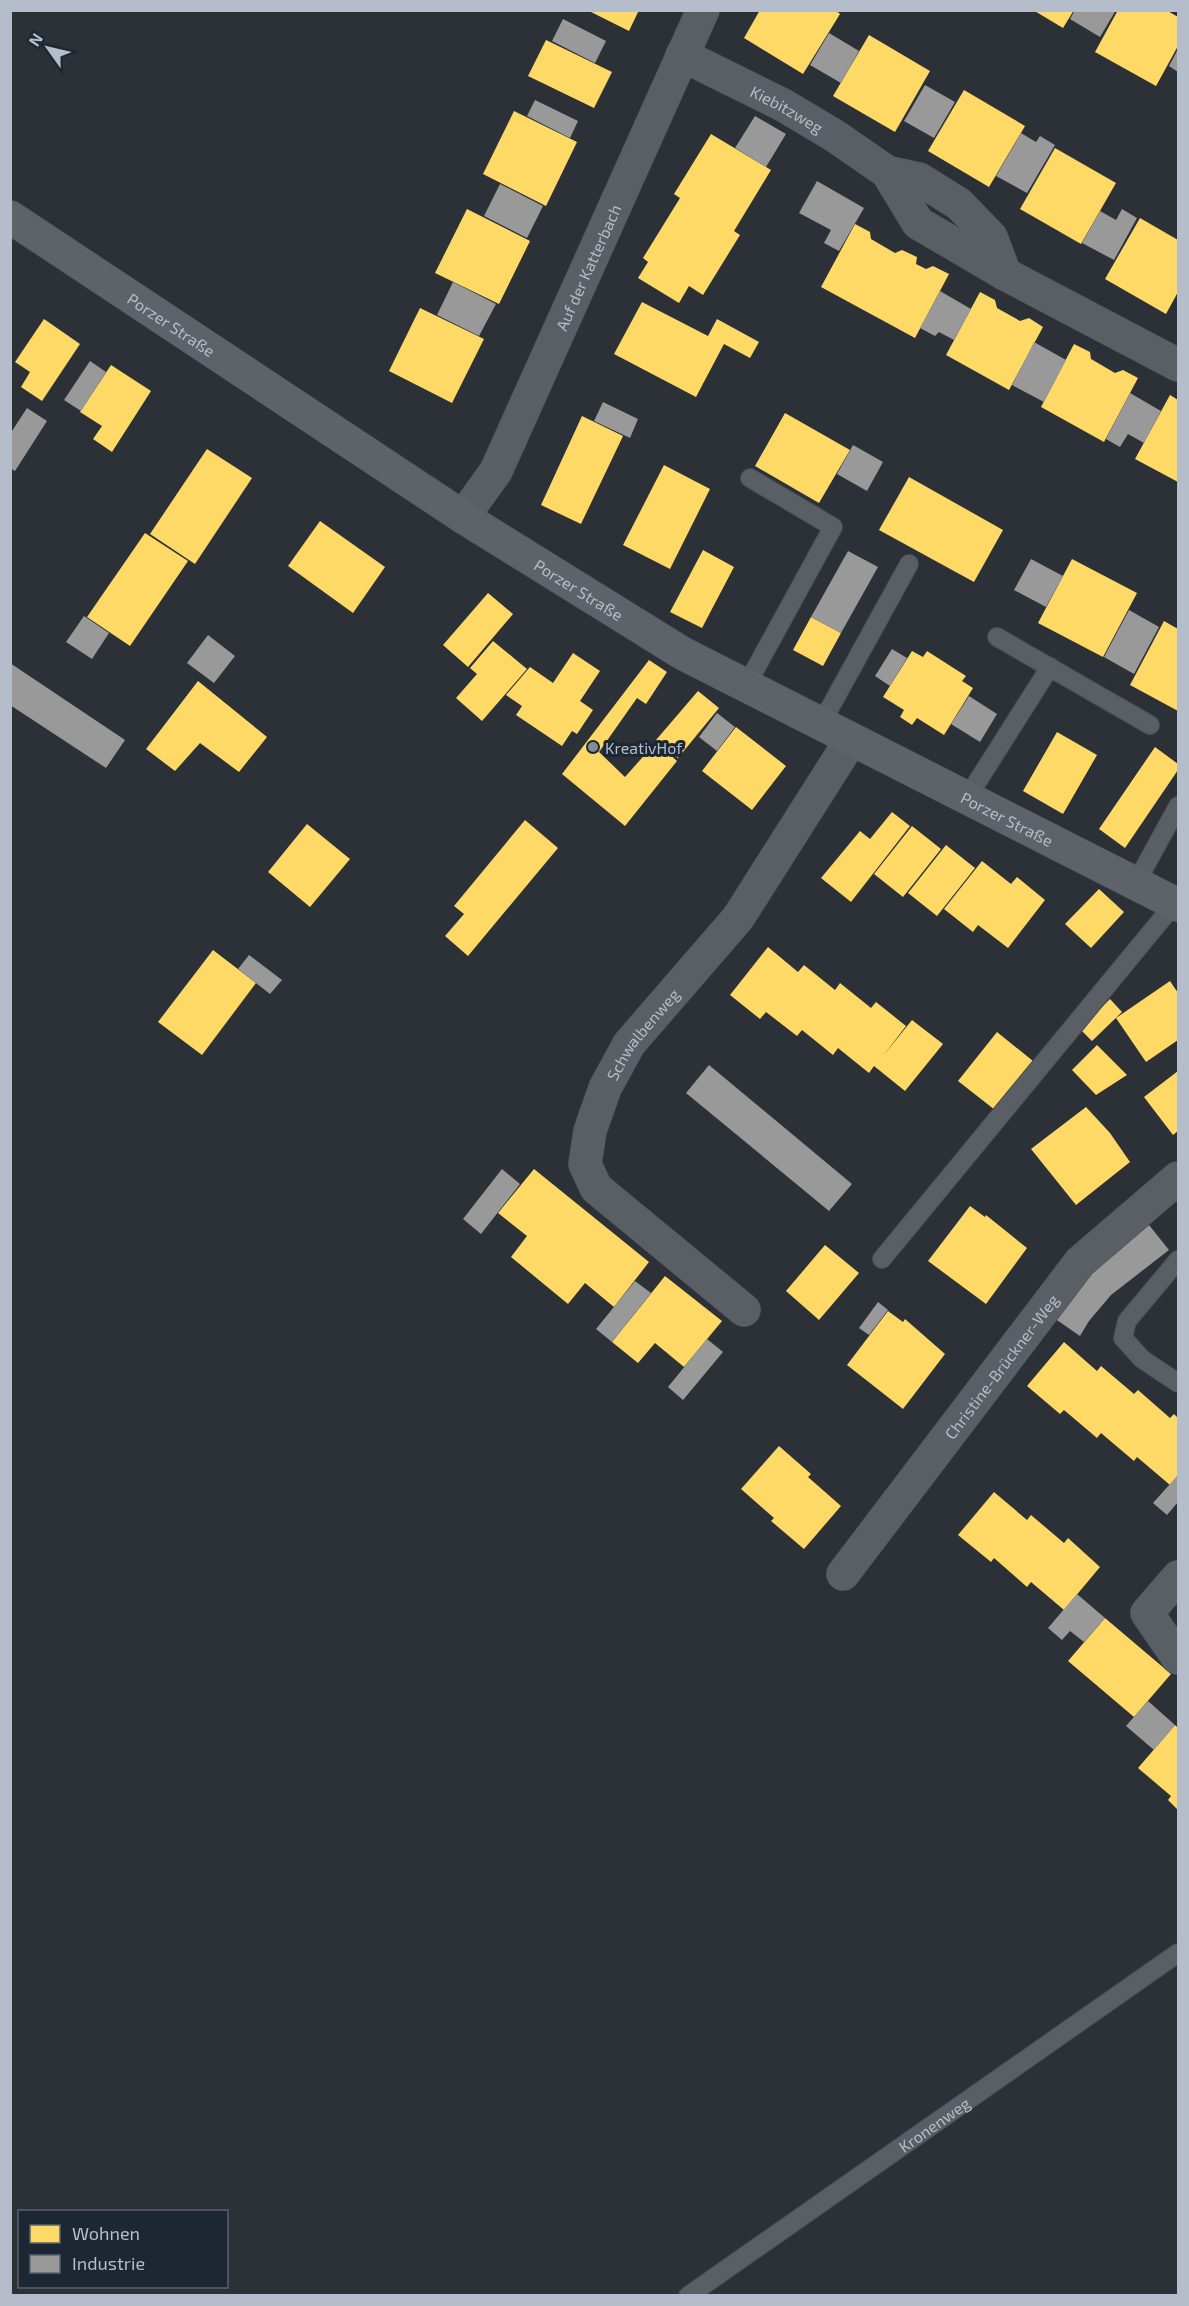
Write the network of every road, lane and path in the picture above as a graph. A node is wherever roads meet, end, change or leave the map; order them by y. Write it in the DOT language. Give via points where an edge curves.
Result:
graph roads {
  1 [pos="704,10"];
  2 [pos="682,56"];
  3 [pos="10,217"];
  4 [pos="1179,365"];
  5 [pos="750,478"];
  6 [pos="463,517"];
  7 [pos="909,564"];
  8 [pos="997,637"];
  9 [pos="1050,667"];
  10 [pos="746,686"];
  11 [pos="821,724"];
  12 [pos="1150,725"];
  13 [pos="851,740"];
  14 [pos="967,798"];
  15 [pos="1179,806"];
  16 [pos="1136,883"];
  17 [pos="1177,904"];
  18 [pos="1179,1178"];
  19 [pos="882,1259"];
  20 [pos="1179,1260"];
  21 [pos="744,1310"];
  22 [pos="1179,1383"];
  23 [pos="843,1574"];
  24 [pos="1179,1576"];
  25 [pos="1179,1658"];
  26 [pos="1179,1953"];
  27 [pos="688,2295"];
  1 -- 2 [label="street, Auf der Katterbach"];
  2 -- 4 [label="street, Kiebitzweg" via="783,105 887,172 919,179 959,204 991,237 1005,274"];
  2 -- 6 [label="street, Auf der Katterbach" via="496,471"];
  3 -- 6 [label="main road, Porzer Straße"];
  5 -- 10 [label="lane" via="833,527"];
  6 -- 10 [label="main road, Porzer Straße" via="682,654"];
  7 -- 11 [label="lane"];
  8 -- 9 [label="lane"];
  9 -- 12 [label="lane"];
  9 -- 14 [label="lane"];
  10 -- 11 [label="main road, Porzer Straße"];
  11 -- 13 [label="main road, Porzer Straße"];
  13 -- 14 [label="main road, Porzer Straße"];
  13 -- 21 [label="street, Schwalbenweg" via="738,918 629,1044 605,1088 590,1131 585,1164 596,1188"];
  14 -- 16 [label="main road, Porzer Straße"];
  15 -- 16 [label="lane"];
  16 -- 17 [label="main road, Porzer Straße"];
  17 -- 19 [label="lane"];
  18 -- 23 [label="street, Christine-Brückner-Weg" via="1080,1262"];
  20 -- 22 [label="lane" via="1127,1321 1123,1338 1142,1359"];
  24 -- 25 [label="street" via="1147,1612"];
  26 -- 27 [label="lane, Kronenweg"];
}
